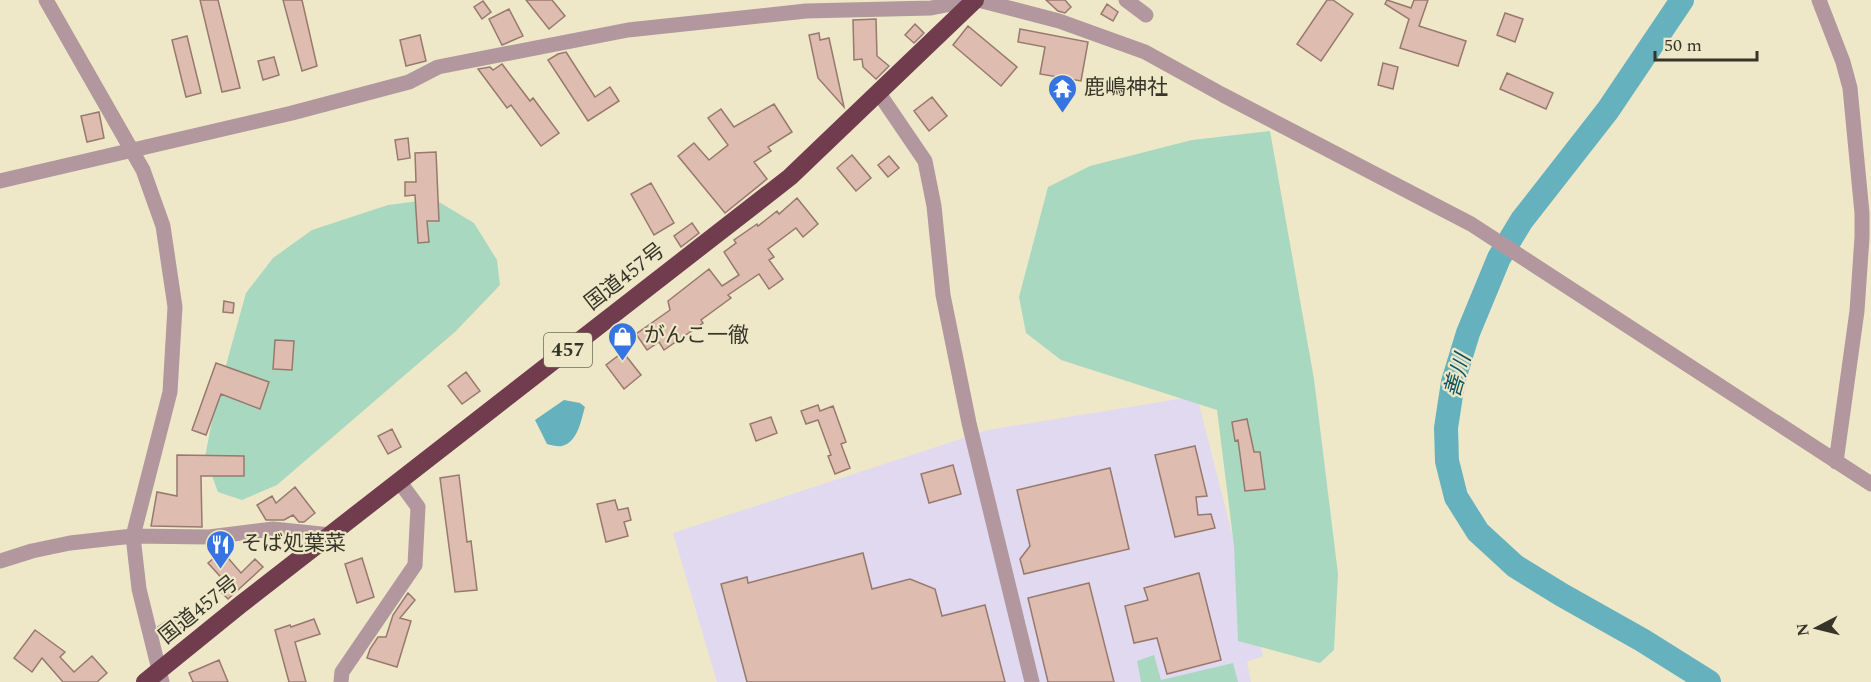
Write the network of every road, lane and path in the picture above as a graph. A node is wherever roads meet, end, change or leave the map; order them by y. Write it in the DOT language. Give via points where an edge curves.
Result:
graph roads {
  1 [pos="46,0"];
  2 [pos="975,0"];
  3 [pos="1126,0"];
  4 [pos="1819,0"];
  5 [pos="1146,15"];
  6 [pos="878,92"];
  7 [pos="132,149"];
  8 [pos="0,181"];
  9 [pos="1836,462"];
  10 [pos="399,481"];
  11 [pos="1871,484"];
  12 [pos="331,535"];
  13 [pos="133,536"];
  14 [pos="0,561"];
  15 [pos="155,679"];
  16 [pos="341,682"];
  17 [pos="1032,682"];
  1 -- 7 [label="street"];
  2 -- 6 [label="highway, 国道457号 / 457"];
  2 -- 7 [label="street" via="931,8 806,11 628,30 438,67 409,82"];
  2 -- 9 [label="street" via="1059,21 1145,52 1471,224"];
  3 -- 5 [label="street"];
  4 -- 9 [label="street" via="1850,88 1862,213 1857,311"];
  6 -- 10 [label="highway, 国道457号 / 457" via="790,177"];
  6 -- 17 [label="street" via="925,161 944,295 969,423"];
  7 -- 8 [label="street"];
  7 -- 13 [label="street" via="163,226 175,308 170,392"];
  9 -- 11 [label="street"];
  10 -- 12 [label="highway, 国道457号 / 457"];
  10 -- 16 [label="street" via="418,507 415,565 342,672"];
  12 -- 13 [label="street" via="273,529 209,537"];
  12 -- 15 [label="highway, 国道457号 / 457"];
  13 -- 14 [label="street" via="60,545"];
  13 -- 15 [label="street"];
}
